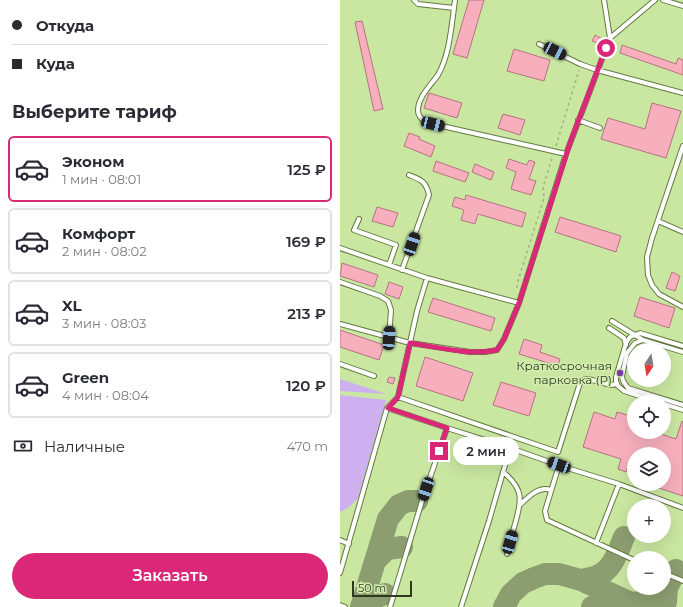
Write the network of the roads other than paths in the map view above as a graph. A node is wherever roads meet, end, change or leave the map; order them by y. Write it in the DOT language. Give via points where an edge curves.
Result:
graph roads {
  1 [pos="414,0"];
  2 [pos="455,0"];
  3 [pos="604,0"];
  4 [pos="655,0"];
  5 [pos="663,0"];
  6 [pos="683,6"];
  7 [pos="454,8"];
  8 [pos="610,38"];
  9 [pos="539,44"];
  10 [pos="597,70"];
  11 [pos="683,93"];
  12 [pos="578,120"];
  13 [pos="600,128"];
  14 [pos="683,146"];
  15 [pos="566,154"];
  16 [pos="408,175"];
  17 [pos="359,218"];
  18 [pos="658,221"];
  19 [pos="683,232"];
  20 [pos="340,249"];
  21 [pos="389,265"];
  22 [pos="402,270"];
  23 [pos="427,278"];
  24 [pos="340,282"];
  25 [pos="519,303"];
  26 [pos="683,307"];
  27 [pos="612,321"];
  28 [pos="340,324"];
  29 [pos="609,328"];
  30 [pos="627,330"];
  31 [pos="640,333"];
  32 [pos="635,335"];
  33 [pos="389,338"];
  34 [pos="642,340"];
  35 [pos="410,343"];
  36 [pos="626,343"];
  37 [pos="635,343"];
  38 [pos="683,346"];
  39 [pos="627,352"];
  40 [pos="683,352"];
  41 [pos="340,364"];
  42 [pos="374,376"];
  43 [pos="617,384"];
  44 [pos="627,386"];
  45 [pos="629,387"];
  46 [pos="636,395"];
  47 [pos="398,397"];
  48 [pos="683,405"];
  49 [pos="671,406"];
  50 [pos="388,408"];
  51 [pos="683,410"];
  52 [pos="447,428"];
  53 [pos="510,448"];
  54 [pos="559,465"];
  55 [pos="503,472"];
  56 [pos="619,484"];
  57 [pos="551,490"];
  58 [pos="521,504"];
  59 [pos="683,508"];
  60 [pos="340,540"];
  61 [pos="596,543"];
  62 [pos="349,544"];
  63 [pos="507,554"];
  64 [pos="627,557"];
  65 [pos="340,573"];
  66 [pos="671,576"];
  67 [pos="683,581"];
  68 [pos="340,605"];
  69 [pos="345,607"];
  70 [pos="390,607"];
  71 [pos="461,607"];
  1 -- 7 [label="lane" via="418,4"];
  2 -- 7 [label="lane"];
  3 -- 8 [label="lane"];
  4 -- 8 [label="lane"];
  5 -- 6 [label="lane"];
  7 -- 15 [label="lane" via="447,52 439,74 419,105 420,117 433,124"];
  8 -- 10 [label="lane"];
  9 -- 10 [label="lane"];
  10 -- 11 [label="lane"];
  10 -- 12 [label="lane"];
  12 -- 13 [label="lane"];
  12 -- 15 [label="lane"];
  14 -- 18 [label="lane"];
  15 -- 25 [label="lane"];
  16 -- 22 [label="lane" via="422,180 427,186 429,196"];
  17 -- 21 [label="lane" via="354,230 396,245"];
  18 -- 19 [label="lane"];
  18 -- 26 [label="lane" via="647,257 648,275 659,294"];
  20 -- 21 [label="lane"];
  21 -- 22 [label="lane"];
  22 -- 23 [label="lane"];
  23 -- 25 [label="lane"];
  23 -- 35 [label="lane"];
  24 -- 33 [label="lane" via="388,301 391,310"];
  25 -- 35 [label="lane" via="497,350 470,352"];
  27 -- 30 [label="lane"];
  28 -- 33 [label="lane"];
  29 -- 36 [label="lane" via="624,338"];
  30 -- 31 [label="lane"];
  30 -- 32 [label="lane"];
  31 -- 32 [label="lane"];
  31 -- 38 [label="lane"];
  32 -- 34 [label="lane"];
  32 -- 36 [label="lane"];
  33 -- 35 [label="lane"];
  34 -- 37 [label="lane"];
  34 -- 40 [label="lane"];
  35 -- 47 [label="lane"];
  36 -- 39 [label="lane"];
  36 -- 43 [label="lane" via="616,377"];
  39 -- 44 [label="lane" via="622,376"];
  41 -- 42 [label="lane"];
  43 -- 46 [label="lane" via="624,391"];
  43 -- 47 [label="lane" via="582,380 558,452"];
  45 -- 48 [label="lane"];
  47 -- 50 [label="lane"];
  49 -- 51 [label="lane"];
  50 -- 52 [label="lane"];
  50 -- 62 [label="lane"];
  52 -- 53 [label="lane"];
  52 -- 70 [label="lane"];
  53 -- 54 [label="lane"];
  53 -- 55 [label="lane"];
  54 -- 56 [label="lane"];
  54 -- 57 [label="lane"];
  55 -- 58 [label="lane" via="516,484"];
  55 -- 71 [label="lane"];
  56 -- 59 [label="lane"];
  56 -- 61 [label="lane"];
  57 -- 58 [label="lane" via="539,490"];
  57 -- 61 [label="lane" via="545,512 548,520"];
  58 -- 63 [label="lane"];
  60 -- 62 [label="lane"];
  61 -- 64 [label="lane"];
  62 -- 65 [label="lane"];
  66 -- 67 [label="lane"];
  68 -- 69 [label="lane"];
}
